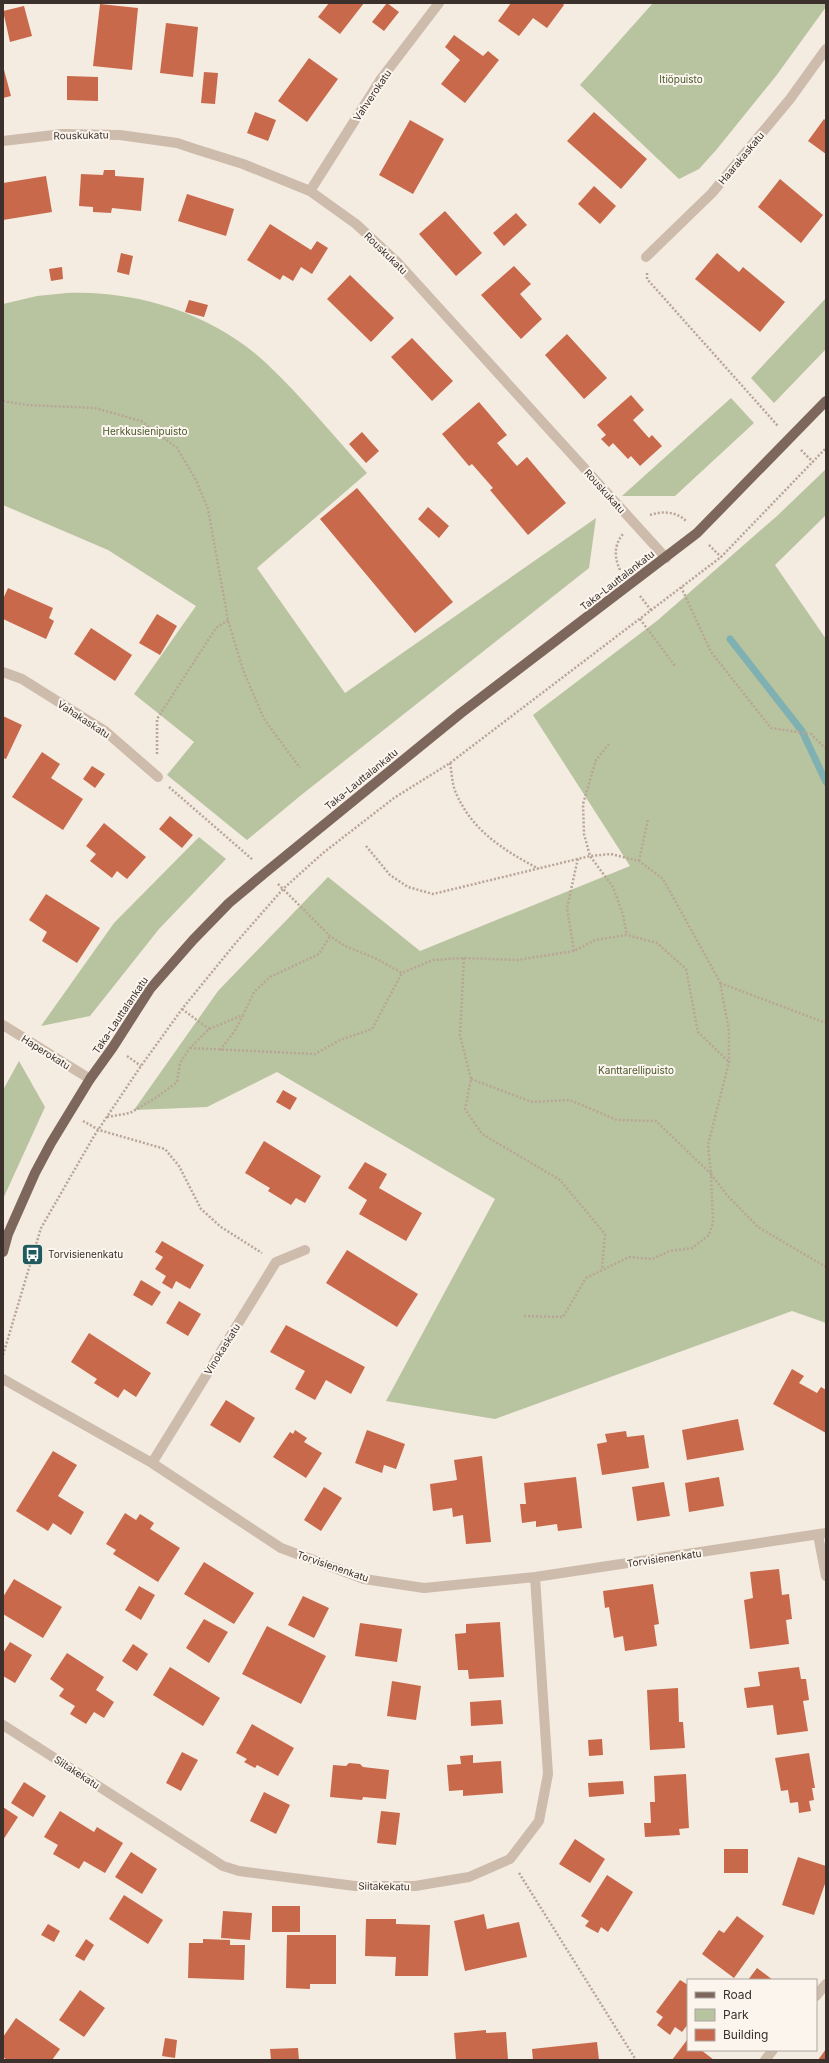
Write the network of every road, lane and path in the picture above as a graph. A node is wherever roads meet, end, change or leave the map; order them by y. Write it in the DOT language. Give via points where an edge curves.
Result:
graph roads {
  1 [pos="439,3"];
  2 [pos="826,49"];
  3 [pos="3,141"];
  4 [pos="310,191"];
  5 [pos="646,257"];
  6 [pos="3,401"];
  7 [pos="826,401"];
  8 [pos="790,439"];
  9 [pos="826,448"];
  10 [pos="813,462"];
  11 [pos="666,558"];
  12 [pos="681,587"];
  13 [pos="640,619"];
  14 [pos="228,620"];
  15 [pos="675,666"];
  16 [pos="3,672"];
  17 [pos="609,744"];
  18 [pos="826,749"];
  19 [pos="450,763"];
  20 [pos="300,768"];
  21 [pos="158,777"];
  22 [pos="648,819"];
  23 [pos="366,846"];
  24 [pos="590,856"];
  25 [pos="578,858"];
  26 [pos="639,862"];
  27 [pos="540,869"];
  28 [pos="266,872"];
  29 [pos="283,889"];
  30 [pos="627,935"];
  31 [pos="330,936"];
  32 [pos="574,951"];
  33 [pos="464,958"];
  34 [pos="402,973"];
  35 [pos="720,982"];
  36 [pos="182,1009"];
  37 [pos="243,1015"];
  38 [pos="826,1023"];
  39 [pos="3,1025"];
  40 [pos="208,1029"];
  41 [pos="190,1048"];
  42 [pos="220,1050"];
  43 [pos="729,1062"];
  44 [pos="90,1079"];
  45 [pos="470,1079"];
  46 [pos="106,1118"];
  47 [pos="99,1130"];
  48 [pos="711,1174"];
  49 [pos="305,1250"];
  50 [pos="3,1252"];
  51 [pos="276,1262"];
  52 [pos="826,1267"];
  53 [pos="602,1268"];
  54 [pos="523,1316"];
  55 [pos="3,1355"];
  56 [pos="3,1380"];
  57 [pos="152,1463"];
  58 [pos="822,1534"];
  59 [pos="826,1576"];
  60 [pos="535,1577"];
  61 [pos="3,1725"];
  62 [pos="510,1859"];
  63 [pos="826,1984"];
  64 [pos="817,1995"];
  65 [pos="772,2051"];
  66 [pos="636,2060"];
  67 [pos="765,2060"];
  1 -- 4 [label="street, Vahverokatu" via="381,79"];
  2 -- 5 [label="street, Haarakaskatu" via="790,100 712,193"];
  3 -- 4 [label="street, Rouskukatu" via="62,134 120,135 177,143 243,164"];
  4 -- 11 [label="street, Rouskukatu" via="356,224 398,264"];
  5 -- 8 [label="path" via="647,279"];
  6 -- 14 [label="path" via="27,405 95,408 141,421 177,448 196,480 208,509"];
  7 -- 8 [label="main road, Taka-Lauttalankatu"];
  8 -- 10 [label="path"];
  8 -- 11 [label="main road, Taka-Lauttalankatu" via="698,533"];
  9 -- 10 [label="path"];
  10 -- 12 [label="path" via="721,558"];
  11 -- 28 [label="main road, Taka-Lauttalankatu" via="461,713"];
  12 -- 13 [label="path"];
  12 -- 18 [label="path" via="711,652 771,728 811,734"];
  13 -- 15 [label="path"];
  13 -- 19 [label="path"];
  14 -- 20 [label="path" via="243,670 264,719"];
  14 -- 21 [label="path" via="216,628 157,719"];
  16 -- 21 [label="street, Vahakaskatu" via="22,679 105,731"];
  17 -- 24 [label="path" via="596,760 583,804 584,834"];
  19 -- 27 [label="path" via="456,793 473,822 492,841"];
  19 -- 29 [label="path" via="394,798 322,853"];
  21 -- 28 [label="path"];
  22 -- 26 [label="path"];
  23 -- 27 [label="path" via="390,875 408,888 433,894"];
  24 -- 25 [label="path"];
  24 -- 26 [label="path" via="611,854"];
  24 -- 30 [label="path" via="613,887"];
  25 -- 27 [label="path"];
  25 -- 32 [label="path" via="567,908"];
  26 -- 35 [label="path" via="663,879"];
  28 -- 29 [label="path"];
  28 -- 44 [label="main road, Taka-Lauttalankatu" via="229,903 150,990"];
  29 -- 31 [label="path"];
  29 -- 36 [label="path"];
  30 -- 32 [label="path" via="596,940"];
  30 -- 43 [label="path" via="657,943 686,969 698,1032"];
  31 -- 34 [label="path" via="345,946"];
  31 -- 37 [label="path" via="319,954 270,977 254,992"];
  32 -- 33 [label="path" via="517,960"];
  33 -- 34 [label="path" via="433,960"];
  33 -- 45 [label="path" via="460,1035"];
  34 -- 42 [label="path" via="372,1029 340,1040 316,1054"];
  35 -- 38 [label="path"];
  35 -- 43 [label="path" via="729,1031"];
  36 -- 40 [label="path"];
  36 -- 46 [label="path"];
  37 -- 40 [label="path"];
  37 -- 42 [label="path"];
  39 -- 44 [label="street, Haperokatu"];
  40 -- 41 [label="path"];
  41 -- 42 [label="path"];
  41 -- 46 [label="path" via="180,1063 177,1082 130,1113"];
  43 -- 48 [label="path" via="708,1145"];
  44 -- 50 [label="main road, Taka-Lauttalankatu" via="35,1172 8,1234"];
  45 -- 48 [label="path" via="532,1102 570,1100 617,1120 656,1121"];
  45 -- 53 [label="path" via="465,1108 482,1134 560,1180 605,1234"];
  46 -- 47 [label="path"];
  47 -- 51 [label="path" via="165,1149 179,1166 201,1209 222,1227"];
  47 -- 55 [label="path" via="41,1228"];
  48 -- 52 [label="path" via="758,1227"];
  48 -- 53 [label="path" via="713,1223 709,1235 692,1248 670,1251 652,1259 629,1258"];
  49 -- 51 [label="street"];
  51 -- 57 [label="street, Vinokaskatu"];
  53 -- 54 [label="path" via="586,1278 563,1317"];
  56 -- 57 [label="street, Torvisienenkatu"];
  57 -- 60 [label="street, Torvisienenkatu" via="281,1548 364,1579 424,1588"];
  58 -- 59 [label="street"];
  58 -- 60 [label="street, Torvisienenkatu"];
  60 -- 62 [label="street, Siitakekatu" via="548,1774 539,1821"];
  61 -- 62 [label="street, Siitakekatu" via="223,1866 245,1873 355,1886 415,1886 469,1877"];
  62 -- 66 [label="path"];
  63 -- 64 [label="street"];
  65 -- 67 [label="street"];
}
